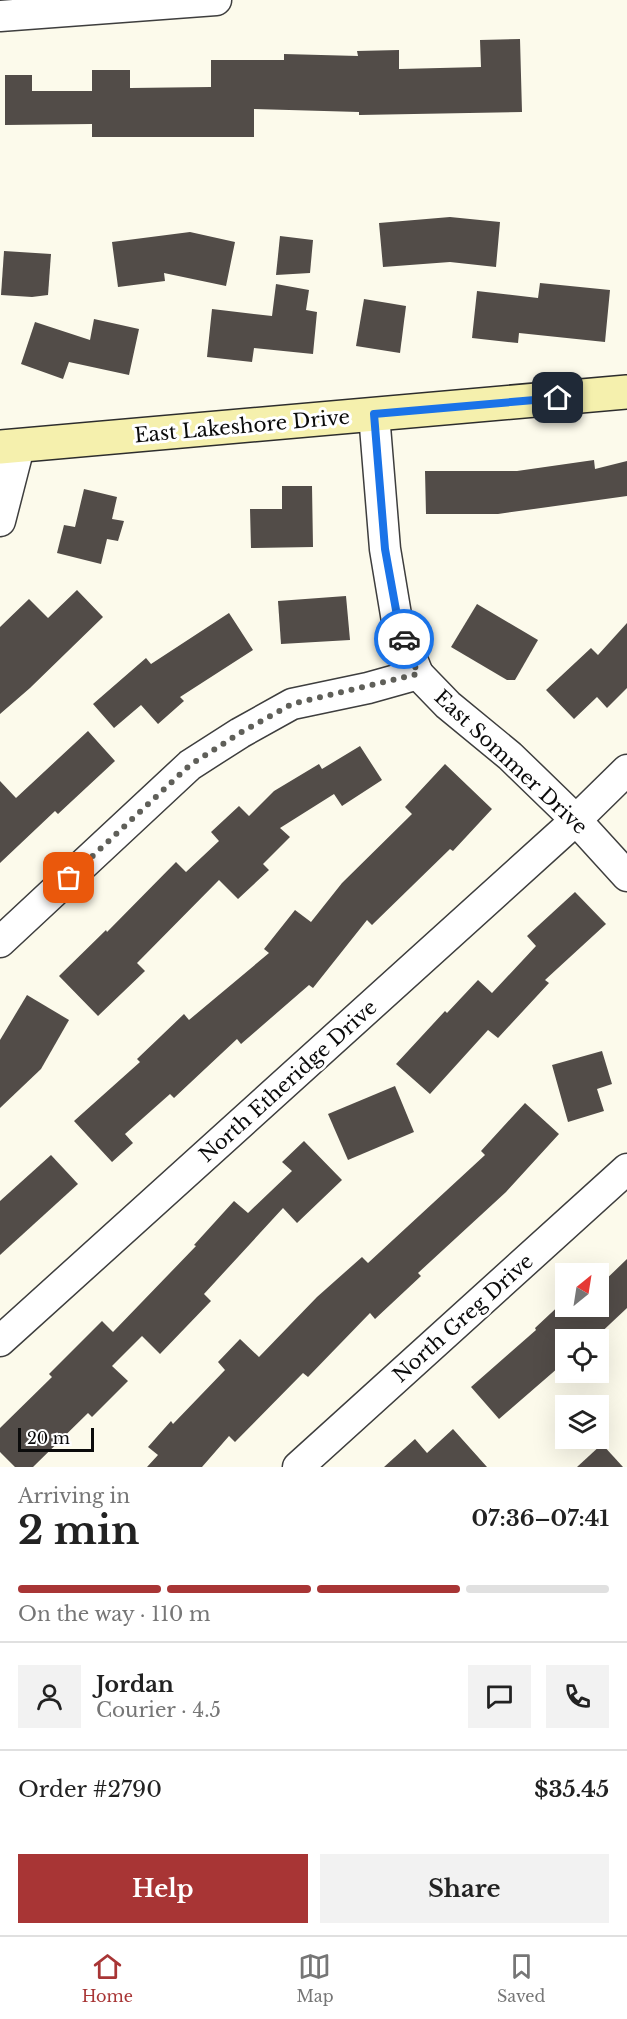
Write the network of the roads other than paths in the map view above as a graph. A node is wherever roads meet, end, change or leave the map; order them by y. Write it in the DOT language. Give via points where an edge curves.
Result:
graph roads {
  1 [pos="216,0"];
  2 [pos="0,16"];
  3 [pos="627,392"];
  4 [pos="374,414"];
  5 [pos="10,447"];
  6 [pos="0,521"];
  7 [pos="418,674"];
  8 [pos="627,770"];
  9 [pos="576,820"];
  10 [pos="627,876"];
  11 [pos="0,942"];
  12 [pos="627,1169"];
  13 [pos="0,1341"];
  14 [pos="298,1467"];
  1 -- 2 [label="street"];
  3 -- 4 [label="main road, East Lakeshore Drive"];
  4 -- 5 [label="main road, East Lakeshore Drive"];
  4 -- 7 [label="street, East Sommer Drive" via="385,549 398,621"];
  5 -- 6 [label="street"];
  7 -- 9 [label="street, East Sommer Drive"];
  7 -- 11 [label="street, East Sommer Drive" via="292,704 190,765"];
  8 -- 9 [label="street, North Etheridge Drive"];
  9 -- 10 [label="street, East Sommer Drive"];
  9 -- 13 [label="street, North Etheridge Drive"];
  12 -- 14 [label="street, North Greg Drive"];
}
